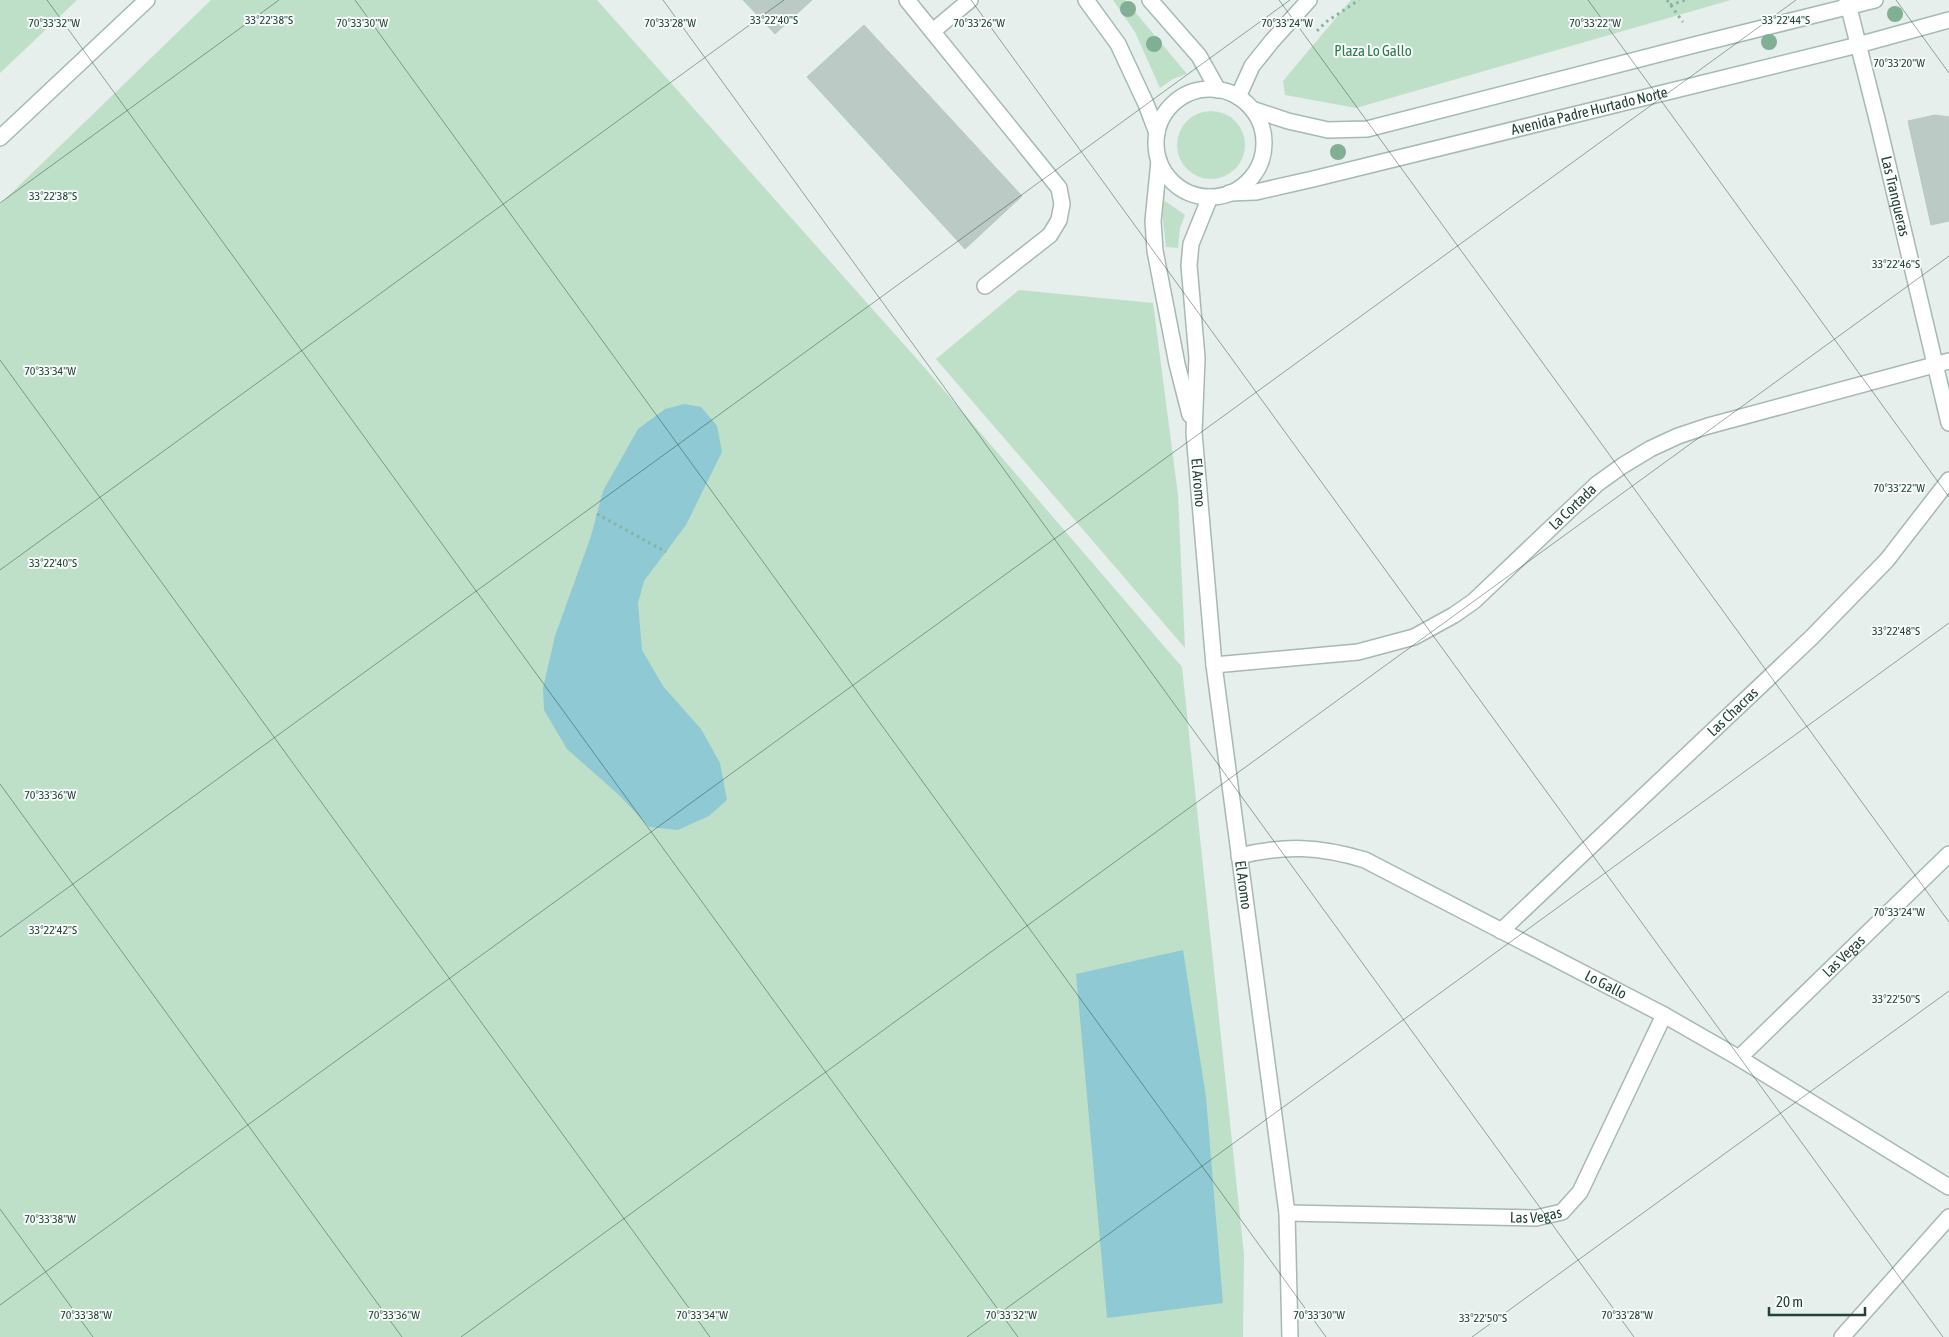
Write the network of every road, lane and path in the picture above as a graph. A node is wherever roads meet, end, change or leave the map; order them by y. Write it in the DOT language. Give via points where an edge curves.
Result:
graph roads {
  1 [pos="147,0"];
  2 [pos="907,0"];
  3 [pos="970,0"];
  4 [pos="1086,0"];
  5 [pos="1150,0"];
  6 [pos="1309,0"];
  7 [pos="1359,0"];
  8 [pos="1686,0"];
  9 [pos="1875,0"];
  10 [pos="1848,3"];
  11 [pos="1670,5"];
  12 [pos="1949,20"];
  13 [pos="933,31"];
  14 [pos="1314,34"];
  15 [pos="1858,45"];
  16 [pos="1218,90"];
  17 [pos="1238,97"];
  18 [pos="1252,109"];
  19 [pos="1157,133"];
  20 [pos="0,138"];
  21 [pos="1159,161"];
  22 [pos="1229,193"];
  23 [pos="1210,197"];
  24 [pos="985,286"];
  25 [pos="1943,363"];
  26 [pos="1949,423"];
  27 [pos="1194,433"];
  28 [pos="1949,480"];
  29 [pos="597,514"];
  30 [pos="666,552"];
  31 [pos="1214,665"];
  32 [pos="1949,854"];
  33 [pos="1239,856"];
  34 [pos="1501,931"];
  35 [pos="1664,1015"];
  36 [pos="1739,1058"];
  37 [pos="1949,1187"];
  38 [pos="1287,1213"];
  39 [pos="1949,1217"];
  40 [pos="1290,1337"];
  41 [pos="1842,1337"];
  1 -- 20 [label="street"];
  2 -- 13 [label="street"];
  3 -- 13 [label="street"];
  4 -- 19 [label="street" via="1118,44"];
  5 -- 16 [label="street" via="1199,56"];
  6 -- 17 [label="street" via="1252,66"];
  7 -- 14 [label="path"];
  8 -- 11 [label="path"];
  9 -- 10 [label="street"];
  10 -- 15 [label="street, Las Tranqueras"];
  10 -- 18 [label="street" via="1367,129 1328,130"];
  12 -- 15 [label="street, Avenida Padre Hurtado Norte"];
  13 -- 24 [label="street" via="1059,188 1062,204 1059,220 1050,236"];
  15 -- 22 [label="street, Avenida Padre Hurtado Norte" via="1314,179 1256,192"];
  15 -- 25 [label="street, Las Tranqueras"];
  16 -- 17 [label="street"];
  16 -- 19 [label="street" via="1186,94 1163,117"];
  17 -- 18 [label="street"];
  18 -- 22 [label="street" via="1261,124 1264,140 1262,157 1255,172 1243,185"];
  19 -- 21 [label="street"];
  21 -- 23 [label="street" via="1171,180 1189,192"];
  21 -- 27 [label="street, El Aromo" via="1153,221 1155,251"];
  22 -- 23 [label="street"];
  23 -- 27 [label="street, El Aromo" via="1191,244 1189,265 1197,358"];
  25 -- 26 [label="street, Las Tranqueras"];
  25 -- 31 [label="street, La Cortada" via="1708,426 1650,450 1596,484 1474,601 1414,637 1358,652"];
  27 -- 31 [label="street, El Aromo"];
  28 -- 34 [label="street, Las Chacras" via="1887,560 1812,637"];
  29 -- 30 [label="path"];
  31 -- 33 [label="street, El Aromo"];
  32 -- 36 [label="street, Las Vegas"];
  33 -- 34 [label="street, Lo Gallo" via="1287,847 1338,852 1364,860"];
  33 -- 38 [label="street, El Aromo"];
  34 -- 35 [label="street, Lo Gallo"];
  35 -- 36 [label="street, Lo Gallo"];
  35 -- 38 [label="street, Las Vegas" via="1580,1192 1562,1212 1536,1218"];
  36 -- 37 [label="street, Lo Gallo"];
  38 -- 40 [label="street, El Aromo"];
  39 -- 41 [label="street"];
}
